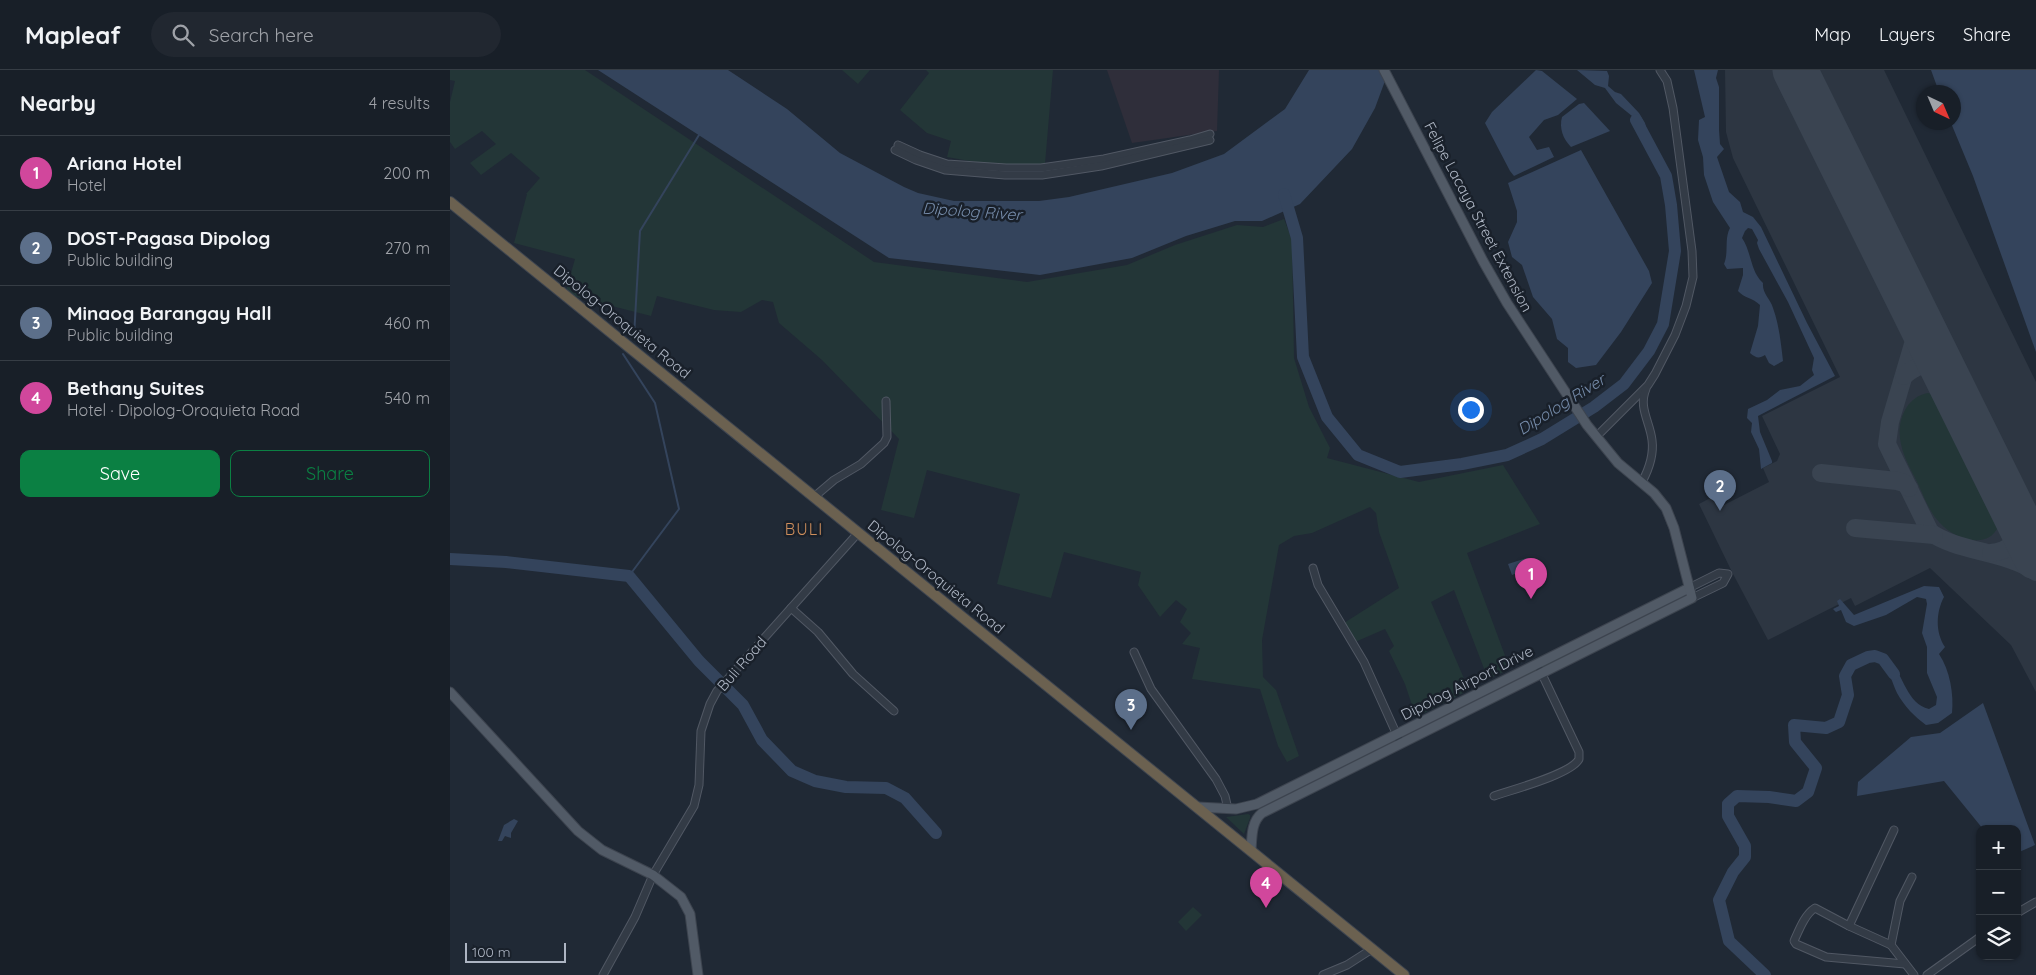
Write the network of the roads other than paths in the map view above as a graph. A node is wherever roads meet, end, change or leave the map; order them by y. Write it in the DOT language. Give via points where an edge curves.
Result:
graph roads {
  1 [pos="1384,70"];
  2 [pos="1660,70"];
  3 [pos="1210,137"];
  4 [pos="897,147"];
  5 [pos="450,202"];
  6 [pos="1648,385"];
  7 [pos="886,401"];
  8 [pos="1601,432"];
  9 [pos="1642,482"];
  10 [pos="814,497"];
  11 [pos="858,533"];
  12 [pos="1313,568"];
  13 [pos="1689,588"];
  14 [pos="1692,598"];
  15 [pos="791,608"];
  16 [pos="1134,652"];
  17 [pos="1538,664"];
  18 [pos="1542,673"];
  19 [pos="450,692"];
  20 [pos="894,711"];
  21 [pos="1396,734"];
  22 [pos="1401,744"];
  23 [pos="1494,796"];
  24 [pos="1257,804"];
  25 [pos="1198,807"];
  26 [pos="1228,809"];
  27 [pos="1262,813"];
  28 [pos="1894,830"];
  29 [pos="1251,851"];
  30 [pos="653,875"];
  31 [pos="1912,877"];
  32 [pos="2036,902"];
  33 [pos="2021,911"];
  34 [pos="1848,926"];
  35 [pos="1976,939"];
  36 [pos="1891,945"];
  37 [pos="1372,949"];
  38 [pos="1906,964"];
  39 [pos="603,975"];
  40 [pos="698,975"];
  41 [pos="1323,975"];
  42 [pos="1404,975"];
  43 [pos="1914,975"];
  44 [pos="1927,975"];
  1 -- 9 [label="main road, Felipe Lacaya Street Extension" via="1507,303 1577,412 1618,462"];
  2 -- 6 [label="street" via="1667,80 1673,108 1693,266 1690,289 1675,335"];
  3 -- 4 [label="street" via="1101,166 1042,175 945,170 916,160"];
  5 -- 10 [label="highway, Dipolog-Oroquieta Road"];
  6 -- 8 [label="street"];
  6 -- 9 [label="street" via="1643,398 1652,455"];
  7 -- 10 [label="street" via="886,441 861,464"];
  9 -- 13 [label="main road, Felipe Lacaya Street Extension" via="1660,500 1671,518"];
  10 -- 11 [label="highway, Dipolog-Oroquieta Road"];
  11 -- 15 [label="street, Buli Road"];
  11 -- 25 [label="highway, Dipolog-Oroquieta Road"];
  12 -- 21 [label="street" via="1323,594 1364,662"];
  13 -- 14 [label="main road, Felipe Lacaya Street Extension"];
  13 -- 14 [label="street" via="1719,573 1728,574 1724,583"];
  13 -- 17 [label="main road, Dipolog Airport Drive"];
  14 -- 18 [label="main road, Dipolog Airport Drive"];
  15 -- 20 [label="street" via="818,632 853,674"];
  15 -- 30 [label="street, Buli Road" via="725,682 710,704 701,731 699,785 694,806"];
  16 -- 26 [label="street" via="1151,689 1216,778"];
  17 -- 18 [label="street"];
  17 -- 21 [label="main road, Dipolog Airport Drive"];
  18 -- 22 [label="main road, Dipolog Airport Drive"];
  18 -- 23 [label="street" via="1579,752 1579,759 1570,768"];
  19 -- 30 [label="main road" via="578,831 602,850"];
  21 -- 22 [label="street"];
  21 -- 24 [label="main road, Dipolog Airport Drive"];
  22 -- 27 [label="main road, Dipolog Airport Drive"];
  24 -- 26 [label="main road, Dipolog Airport Drive"];
  24 -- 27 [label="main road"];
  25 -- 26 [label="main road, Dipolog Airport Drive"];
  25 -- 29 [label="highway, Dipolog-Oroquieta Road"];
  27 -- 29 [label="main road" via="1254,826"];
  28 -- 34 [label="street"];
  29 -- 37 [label="highway, Dipolog-Oroquieta Road"];
  30 -- 39 [label="street, Buli Road" via="635,917"];
  30 -- 40 [label="main road" via="675,890 686,906 693,930"];
  31 -- 36 [label="street" via="1900,901"];
  32 -- 33 [label="street"];
  34 -- 36 [label="street"];
  34 -- 38 [label="street" via="1813,908 1794,943 1826,958"];
  35 -- 44 [label="street"];
  36 -- 38 [label="street"];
  37 -- 41 [label="street" via="1348,966"];
  37 -- 42 [label="highway, Dipolog-Oroquieta Road"];
  38 -- 43 [label="street"];
}
